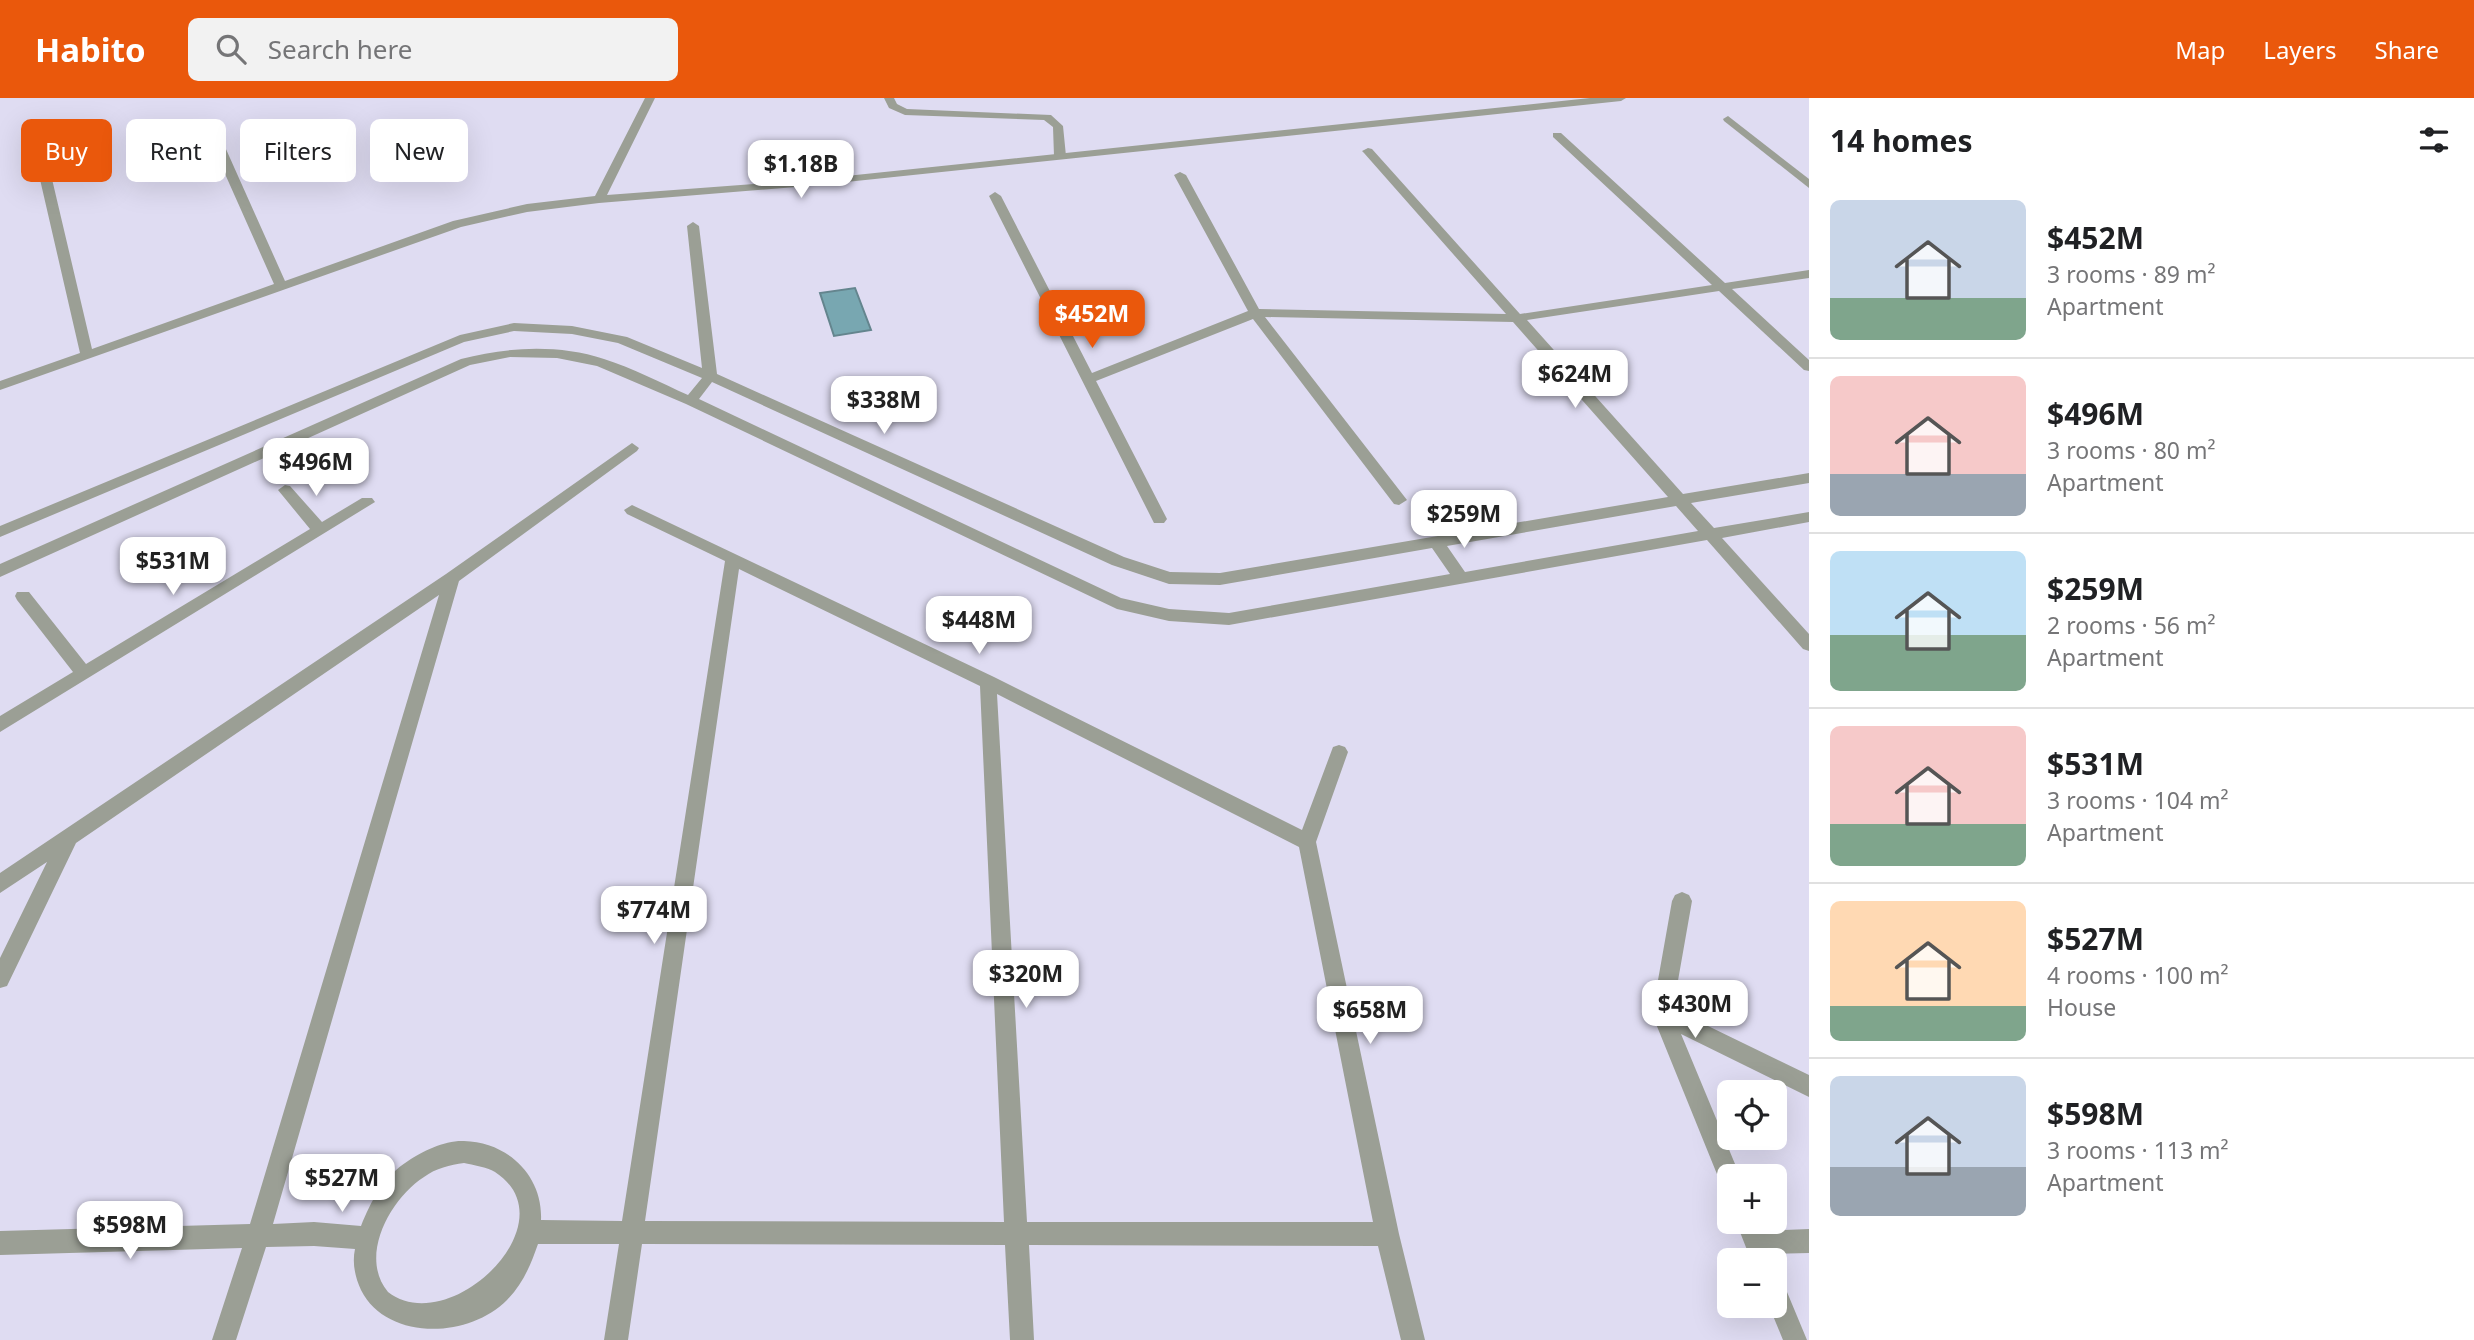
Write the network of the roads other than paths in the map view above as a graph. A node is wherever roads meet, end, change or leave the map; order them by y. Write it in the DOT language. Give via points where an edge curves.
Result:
graph roads {
  1 [pos="650,98"];
  2 [pos="889,98"];
  3 [pos="1621,98"];
  4 [pos="1728,118"];
  5 [pos="1557,135"];
  6 [pos="1368,151"];
  7 [pos="1060,156"];
  8 [pos="226,162"];
  9 [pos="1180,175"];
  10 [pos="47,182"];
  11 [pos="1809,185"];
  12 [pos="995,197"];
  13 [pos="599,199"];
  14 [pos="693,226"];
  15 [pos="1809,274"];
  16 [pos="281,285"];
  17 [pos="1723,285"];
  18 [pos="1255,313"];
  19 [pos="1517,318"];
  20 [pos="460,339"];
  21 [pos="87,354"];
  22 [pos="466,362"];
  23 [pos="1809,367"];
  24 [pos="710,376"];
  25 [pos="1087,380"];
  26 [pos="0,386"];
  27 [pos="691,401"];
  28 [pos="632,447"];
  29 [pos="1809,478"];
  30 [pos="285,490"];
  31 [pos="1399,500"];
  32 [pos="1679,501"];
  33 [pos="367,502"];
  34 [pos="632,510"];
  35 [pos="1809,517"];
  36 [pos="1159,519"];
  37 [pos="320,530"];
  38 [pos="0,532"];
  39 [pos="1710,535"];
  40 [pos="1436,542"];
  41 [pos="733,558"];
  42 [pos="0,571"];
  43 [pos="452,578"];
  44 [pos="1461,578"];
  45 [pos="23,596"];
  46 [pos="1809,645"];
  47 [pos="83,673"];
  48 [pos="988,682"];
  49 [pos="0,725"];
  50 [pos="1339,752"];
  51 [pos="69,838"];
  52 [pos="1307,842"];
  53 [pos="0,884"];
  54 [pos="1682,901"];
  55 [pos="0,979"];
  56 [pos="1662,1014"];
  57 [pos="1809,1086"];
  58 [pos="1724,1164"];
  59 [pos="530,1232"];
  60 [pos="631,1233"];
  61 [pos="1016,1234"];
  62 [pos="1387,1234"];
  63 [pos="258,1235"];
  64 [pos="367,1238"];
  65 [pos="1756,1241"];
  66 [pos="1809,1241"];
  67 [pos="0,1243"];
  68 [pos="1786,1318"];
  69 [pos="431,1332"];
  70 [pos="224,1340"];
  71 [pos="616,1340"];
  72 [pos="1022,1340"];
  73 [pos="1413,1340"];
  74 [pos="1795,1340"];
  1 -- 13 [label="street"];
  2 -- 7 [label="street" via="905,112 1047,117 1058,126"];
  3 -- 7 [label="street"];
  4 -- 11 [label="street"];
  5 -- 17 [label="street"];
  6 -- 19 [label="street"];
  7 -- 13 [label="street"];
  8 -- 16 [label="street"];
  9 -- 18 [label="street"];
  10 -- 21 [label="street"];
  12 -- 25 [label="street"];
  13 -- 16 [label="street" via="527,208 457,224"];
  14 -- 24 [label="street"];
  15 -- 17 [label="street"];
  16 -- 21 [label="street"];
  17 -- 19 [label="street"];
  17 -- 23 [label="street"];
  18 -- 19 [label="street"];
  18 -- 25 [label="street"];
  18 -- 31 [label="street"];
  19 -- 32 [label="street"];
  20 -- 22 [label="street"];
  20 -- 24 [label="street" via="514,327 572,330 622,340"];
  20 -- 38 [label="street"];
  21 -- 26 [label="street"];
  22 -- 27 [label="street" via="510,353 557,354 600,362"];
  22 -- 42 [label="street"];
  24 -- 27 [label="street"];
  24 -- 40 [label="street" via="1118,561 1169,578 1220,579"];
  25 -- 36 [label="street"];
  27 -- 44 [label="street" via="1118,603 1169,615 1229,619"];
  28 -- 43 [label="street"];
  29 -- 32 [label="street"];
  30 -- 37 [label="street"];
  32 -- 39 [label="street"];
  32 -- 40 [label="street"];
  33 -- 37 [label="street"];
  34 -- 41 [label="street"];
  35 -- 39 [label="street"];
  37 -- 47 [label="street"];
  39 -- 44 [label="street"];
  39 -- 46 [label="street"];
  40 -- 44 [label="street"];
  41 -- 48 [label="street"];
  41 -- 60 [label="street"];
  43 -- 51 [label="street"];
  43 -- 63 [label="street"];
  45 -- 47 [label="street"];
  47 -- 49 [label="street"];
  48 -- 52 [label="street"];
  48 -- 61 [label="street"];
  50 -- 52 [label="street"];
  51 -- 53 [label="street"];
  51 -- 55 [label="street"];
  52 -- 62 [label="street"];
  54 -- 56 [label="street"];
  56 -- 57 [label="street"];
  56 -- 58 [label="street"];
  59 -- 60 [label="street"];
  59 -- 64 [label="street" via="526,1189 516,1174 501,1161 464,1152 443,1155 403,1178 387,1196"];
  59 -- 69 [label="street" via="523,1259 508,1284 486,1305"];
  60 -- 61 [label="street"];
  60 -- 71 [label="street"];
  61 -- 62 [label="street"];
  61 -- 72 [label="street"];
  62 -- 73 [label="street"];
  63 -- 64 [label="street"];
  63 -- 67 [label="street"];
  63 -- 70 [label="street"];
  64 -- 69 [label="street" via="368,1283 378,1300 392,1315"];
  65 -- 66 [label="street"];
  68 -- 74 [label="street"];
}
